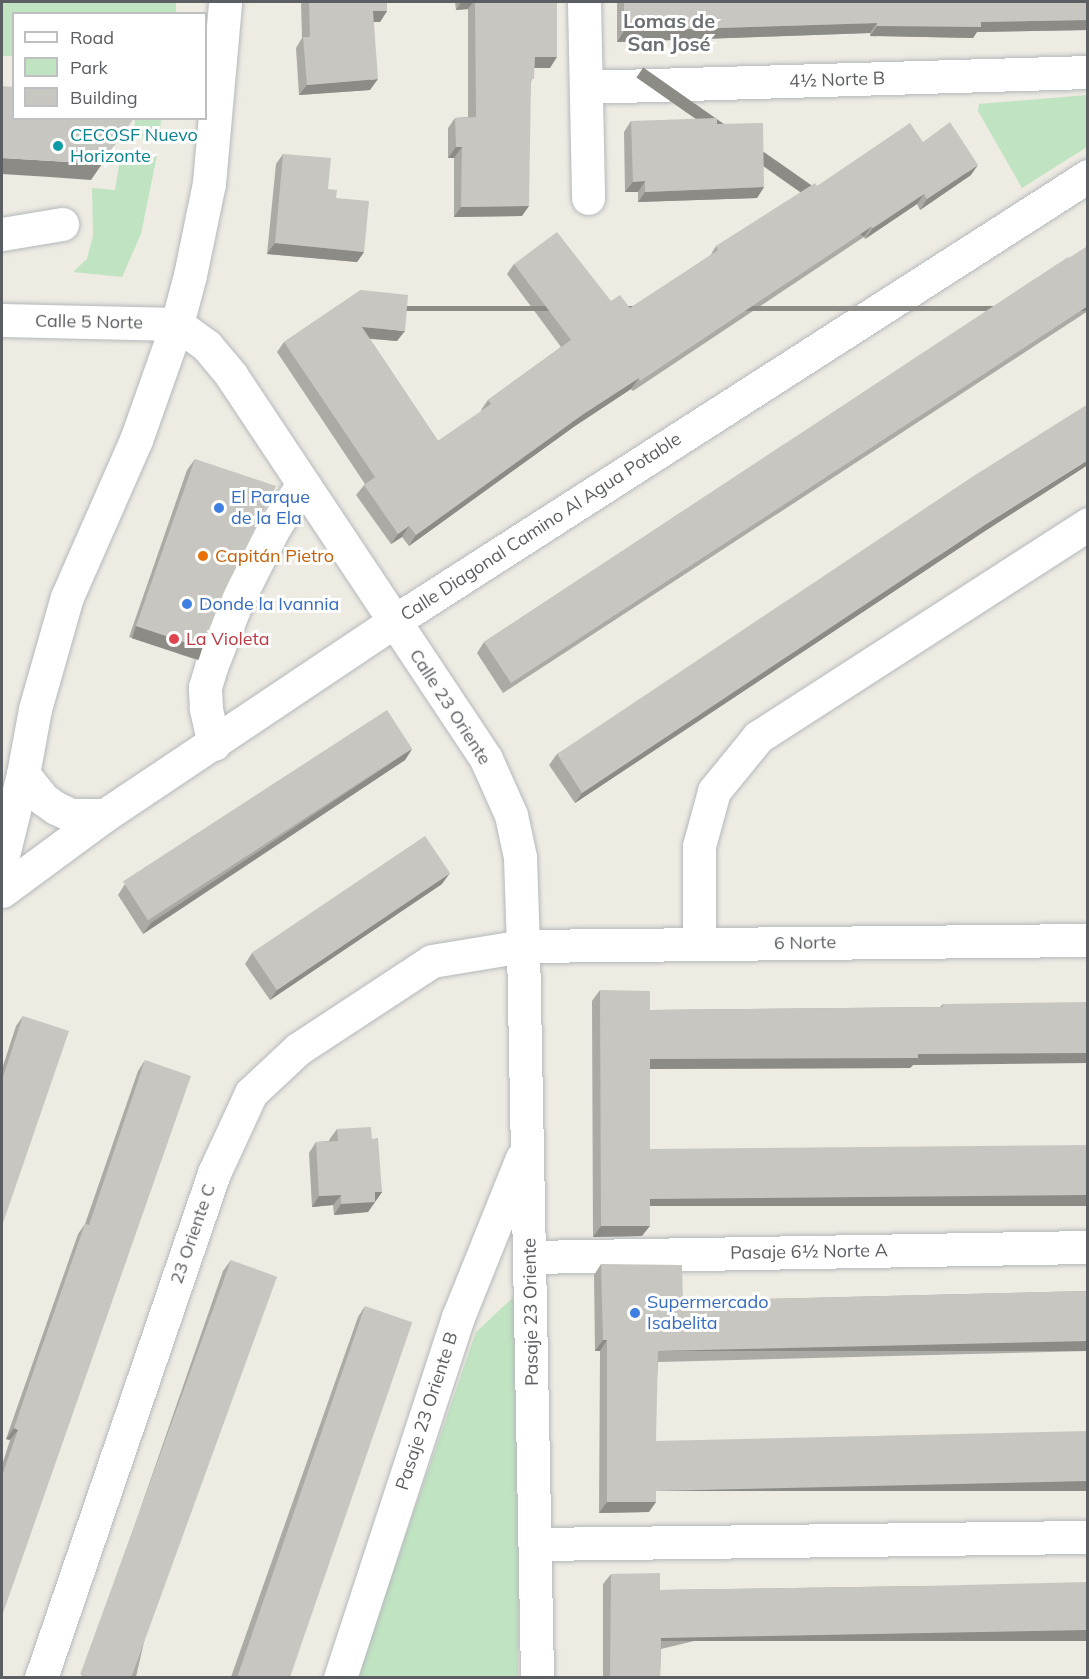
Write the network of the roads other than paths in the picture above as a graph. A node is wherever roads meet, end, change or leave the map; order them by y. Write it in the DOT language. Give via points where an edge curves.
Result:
graph roads {
  1 [pos="225,2"];
  2 [pos="584,2"];
  3 [pos="1088,72"];
  4 [pos="586,87"];
  5 [pos="1088,176"];
  6 [pos="588,198"];
  7 [pos="62,224"];
  8 [pos="2,234"];
  9 [pos="2,320"];
  10 [pos="177,324"];
  11 [pos="303,484"];
  12 [pos="1088,524"];
  13 [pos="394,622"];
  14 [pos="214,744"];
  15 [pos="23,774"];
  16 [pos="105,815"];
  17 [pos="2,859"];
  18 [pos="2,891"];
  19 [pos="1088,940"];
  20 [pos="699,944"];
  21 [pos="522,946"];
  22 [pos="526,1148"];
  23 [pos="1088,1247"];
  24 [pos="530,1257"];
  25 [pos="1088,1537"];
  26 [pos="535,1544"];
  27 [pos="41,1677"];
  28 [pos="340,1677"];
  29 [pos="537,1677"];
  1 -- 10 [label="street" via="209,183"];
  2 -- 4 [label="street"];
  3 -- 4 [label="street, 4½ Norte B"];
  4 -- 6 [label="street"];
  5 -- 13 [label="street, Calle Diagonal Camino Al Agua Potable"];
  7 -- 8 [label="street"];
  9 -- 10 [label="street, Calle 5 Norte"];
  10 -- 11 [label="street, Calle 23 Oriente" via="219,360"];
  10 -- 15 [label="street" via="136,440 67,597 41,687"];
  11 -- 13 [label="street, Calle 23 Oriente"];
  11 -- 14 [label="street" via="270,536 211,667 205,687"];
  12 -- 20 [label="street" via="758,737 714,791 699,846"];
  13 -- 14 [label="street, Calle Diagonal Camino Al Agua Potable"];
  13 -- 21 [label="street, Calle 23 Oriente" via="500,786 520,857"];
  14 -- 16 [label="street, Calle Diagonal Camino Al Agua Potable"];
  15 -- 16 [label="street" via="43,799 56,808 71,815"];
  15 -- 17 [label="street"];
  16 -- 18 [label="street, Calle Diagonal Camino Al Agua Potable"];
  19 -- 20 [label="street, 6 Norte"];
  20 -- 21 [label="street, 6 Norte"];
  21 -- 22 [label="street, Pasaje 23 Oriente"];
  21 -- 27 [label="street, 23 Oriente C" via="432,961 298,1049 251,1093 214,1173"];
  22 -- 24 [label="street, Pasaje 23 Oriente"];
  22 -- 28 [label="street, Pasaje 23 Oriente B" via="458,1317"];
  23 -- 24 [label="street, Pasaje 6½ Norte A"];
  24 -- 26 [label="street, Pasaje 23 Oriente"];
  25 -- 26 [label="street"];
  26 -- 29 [label="street, Pasaje 23 Oriente"];
}
